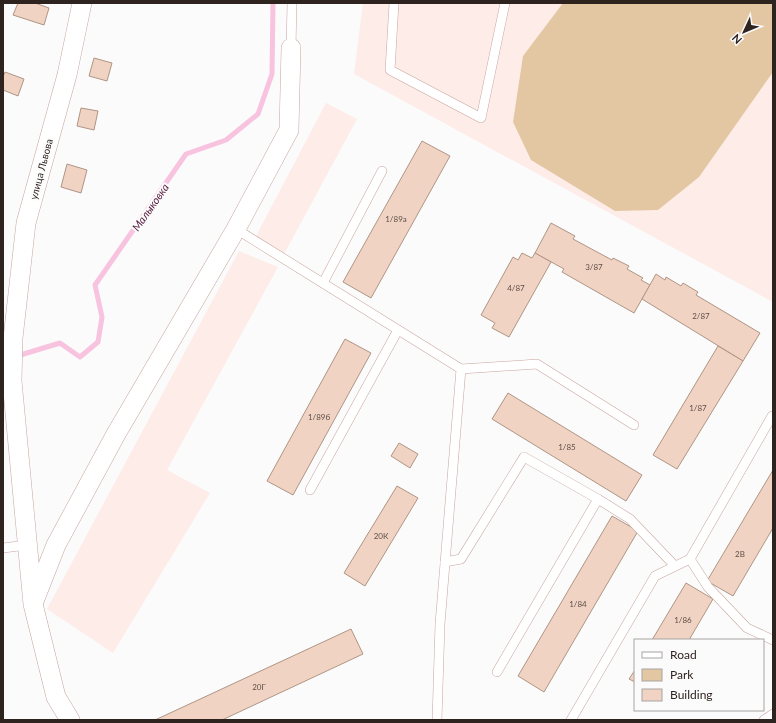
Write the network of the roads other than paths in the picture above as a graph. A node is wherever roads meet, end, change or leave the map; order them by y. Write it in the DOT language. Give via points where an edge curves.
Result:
graph roads {
  1 [pos="82,3"];
  2 [pos="292,3"];
  3 [pos="394,3"];
  4 [pos="505,3"];
  5 [pos="291,48"];
  6 [pos="382,171"];
  7 [pos="236,229"];
  8 [pos="323,283"];
  9 [pos="398,330"];
  10 [pos="8,337"];
  11 [pos="461,369"];
  12 [pos="772,416"];
  13 [pos="634,425"];
  14 [pos="310,490"];
  15 [pos="598,499"];
  16 [pos="27,545"];
  17 [pos="3,548"];
  18 [pos="690,559"];
  19 [pos="445,562"];
  20 [pos="675,566"];
  21 [pos="33,604"];
  22 [pos="773,640"];
  23 [pos="497,672"];
  24 [pos="773,714"];
  25 [pos="70,720"];
  26 [pos="437,720"];
  27 [pos="571,720"];
  28 [pos="764,720"];
  1 -- 10 [label="street, улица Львова" via="67,75 26,223"];
  2 -- 5 [label="lane"];
  3 -- 4 [label="lane" via="390,70 481,118"];
  5 -- 7 [label="street" via="289,130"];
  6 -- 8 [label="lane"];
  7 -- 8 [label="lane"];
  7 -- 21 [label="street" via="116,434 63,531"];
  8 -- 9 [label="lane"];
  9 -- 11 [label="lane"];
  9 -- 14 [label="lane"];
  10 -- 16 [label="street, улица Львова"];
  11 -- 13 [label="lane" via="537,364"];
  11 -- 19 [label="lane"];
  12 -- 18 [label="lane"];
  15 -- 19 [label="lane" via="524,457 462,559"];
  15 -- 20 [label="lane" via="630,519"];
  15 -- 23 [label="lane"];
  16 -- 17 [label="lane"];
  16 -- 21 [label="street, улица Львова"];
  18 -- 20 [label="lane"];
  18 -- 22 [label="lane" via="708,587 748,628"];
  19 -- 26 [label="lane"];
  20 -- 27 [label="lane" via="655,576"];
  21 -- 25 [label="street, улица Львова" via="56,697"];
  24 -- 28 [label="lane"];
}
